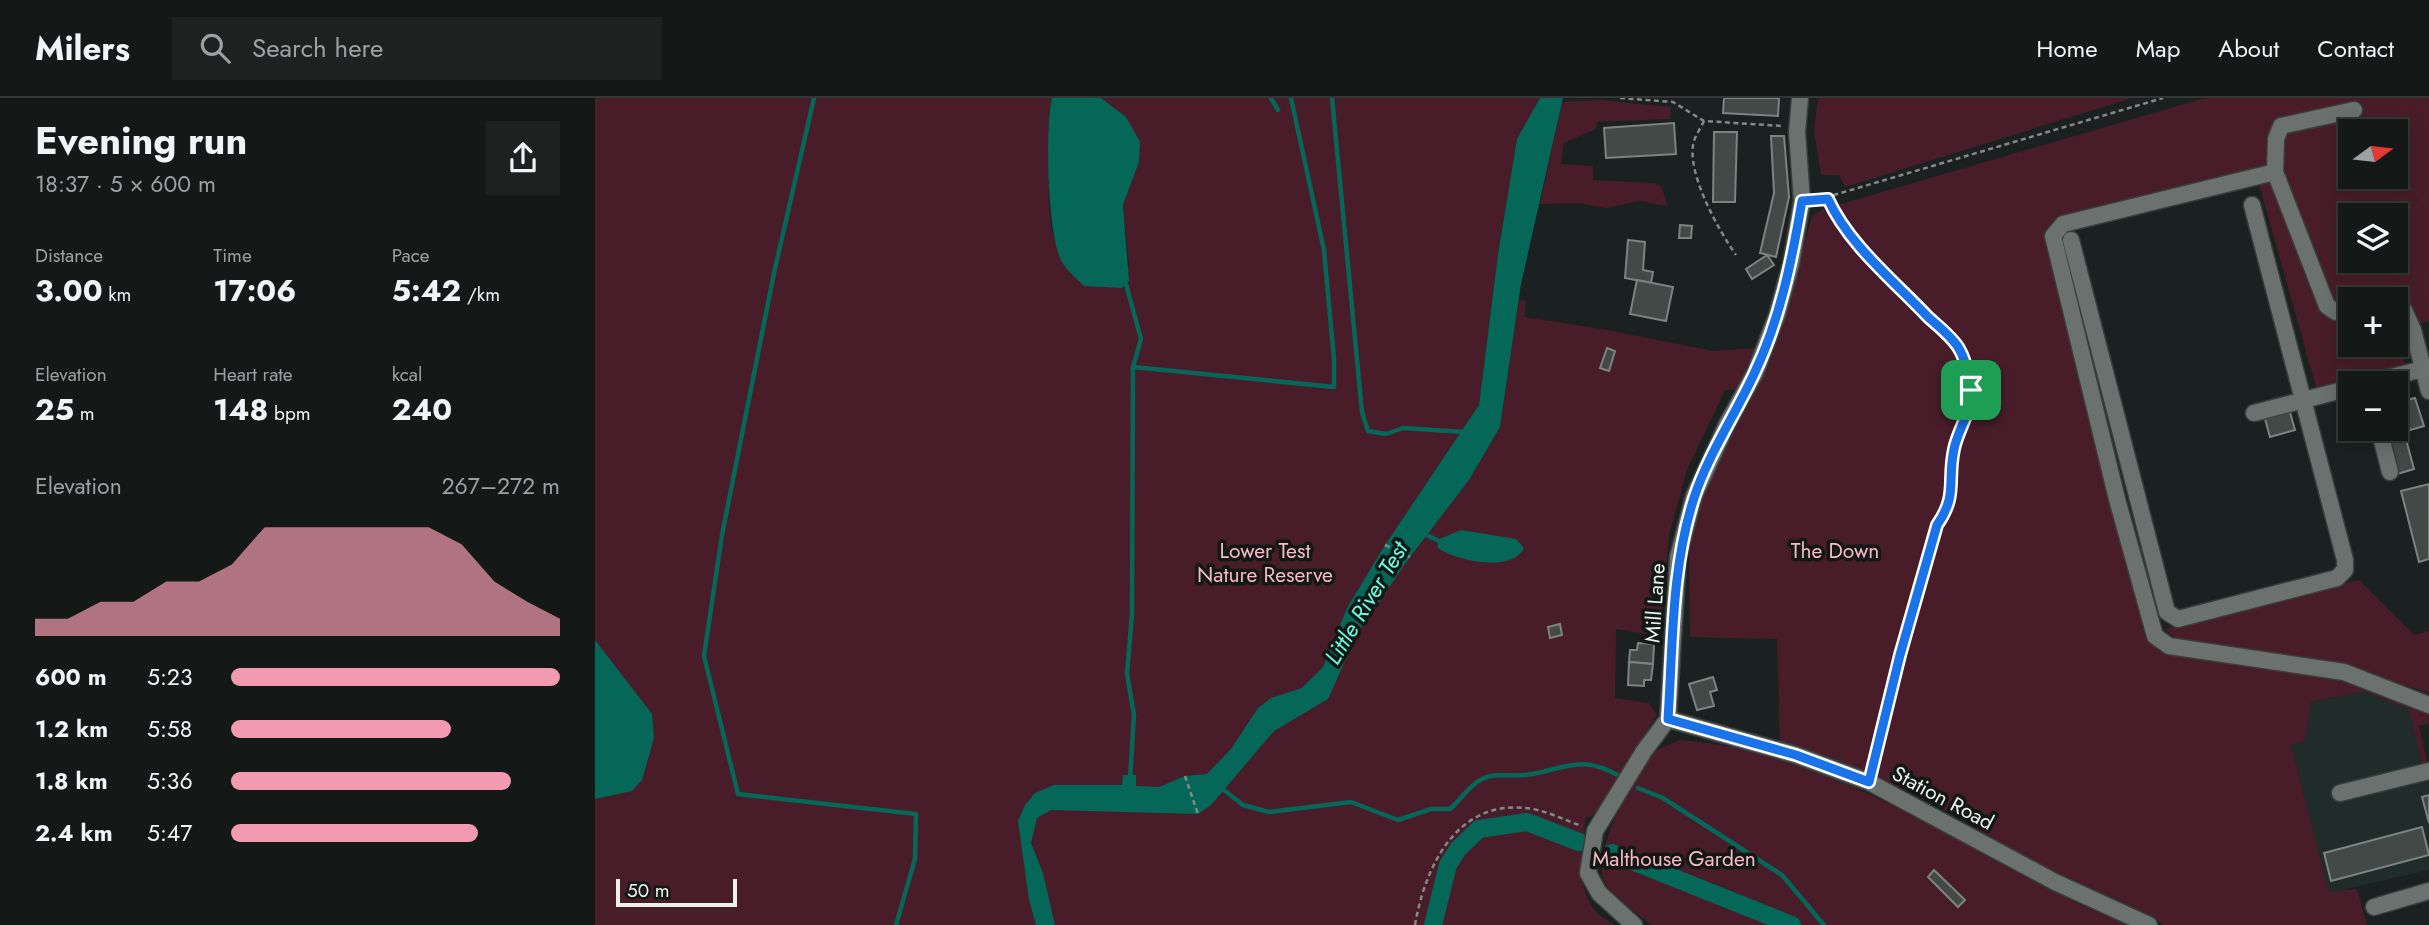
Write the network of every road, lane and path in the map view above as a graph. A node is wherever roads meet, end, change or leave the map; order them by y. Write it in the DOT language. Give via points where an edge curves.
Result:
graph roads {
  1 [pos="1620,98"];
  2 [pos="1800,98"];
  3 [pos="2163,98"];
  4 [pos="2354,110"];
  5 [pos="1705,121"];
  6 [pos="1783,126"];
  7 [pos="2275,172"];
  8 [pos="1828,199"];
  9 [pos="1802,201"];
  10 [pos="2252,205"];
  11 [pos="2071,240"];
  12 [pos="1736,255"];
  13 [pos="2338,312"];
  14 [pos="2408,319"];
  15 [pos="2423,369"];
  16 [pos="2408,373"];
  17 [pos="2429,388"];
  18 [pos="2338,391"];
  19 [pos="2304,400"];
  20 [pos="2254,413"];
  21 [pos="2382,441"];
  22 [pos="2391,472"];
  23 [pos="1385,545"];
  24 [pos="1410,557"];
  25 [pos="2429,705"];
  26 [pos="1668,719"];
  27 [pos="2429,771"];
  28 [pos="1185,776"];
  29 [pos="1869,782"];
  30 [pos="2340,793"];
  31 [pos="1198,814"];
  32 [pos="1595,831"];
  33 [pos="2429,891"];
  34 [pos="2374,907"];
  35 [pos="1415,925"];
  36 [pos="1634,925"];
  37 [pos="2150,925"];
  1 -- 5 [label="path" via="1673,102"];
  2 -- 9 [label="street, Mill Lane" via="1797,132"];
  3 -- 8 [label="path"];
  4 -- 7 [label="street" via="2281,126"];
  5 -- 6 [label="path"];
  5 -- 12 [label="path" via="1693,143 1696,170 1717,227"];
  7 -- 13 [label="street" via="2327,306"];
  7 -- 25 [label="street" via="2063,224 2053,236 2155,636 2169,646 2344,672"];
  8 -- 9 [label="path"];
  8 -- 29 [label="path" via="1857,244 1958,347 1971,390 1950,470 1949,509 1933,538"];
  9 -- 26 [label="street, Mill Lane" via="1777,315 1755,373 1694,496 1678,556"];
  10 -- 19 [label="street"];
  11 -- 19 [label="street" via="2172,617 2192,616 2337,578 2345,570"];
  14 -- 15 [label="street"];
  15 -- 16 [label="street"];
  15 -- 17 [label="street"];
  18 -- 19 [label="street"];
  19 -- 20 [label="street"];
  21 -- 22 [label="street"];
  23 -- 24 [label="path"];
  26 -- 29 [label="street, Station Road" via="1796,755"];
  26 -- 32 [label="street"];
  27 -- 30 [label="street"];
  28 -- 31 [label="path"];
  29 -- 37 [label="street, Station Road" via="2055,882"];
  32 -- 35 [label="path" via="1528,808 1479,814 1459,829 1437,857"];
  32 -- 36 [label="street" via="1588,873 1599,893"];
  33 -- 34 [label="street"];
}
